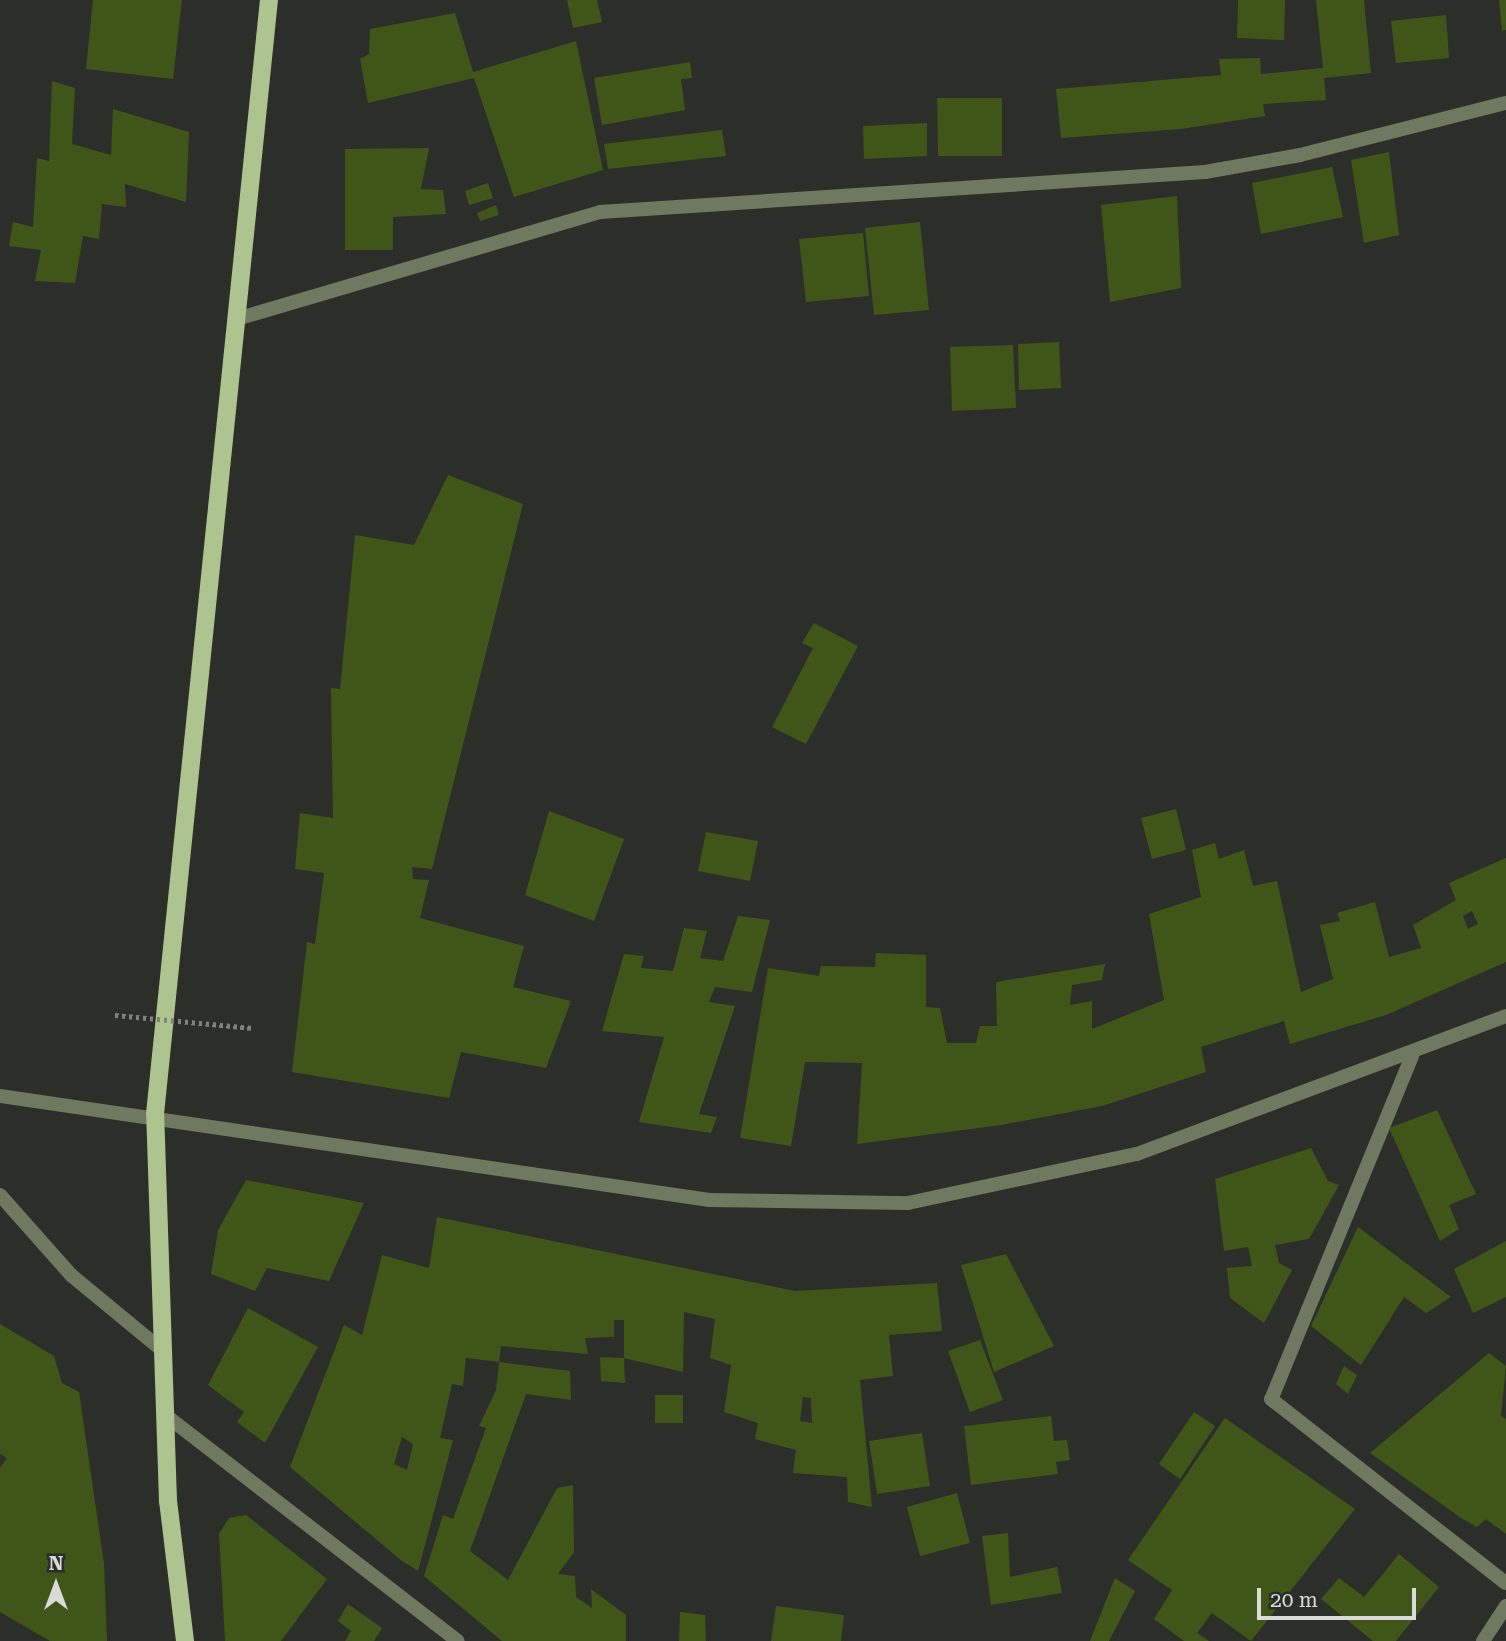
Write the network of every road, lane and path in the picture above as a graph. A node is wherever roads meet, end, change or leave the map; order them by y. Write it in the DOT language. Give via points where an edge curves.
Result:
graph roads {
  1 [pos="269,0"];
  2 [pos="1506,103"];
  3 [pos="240,318"];
  4 [pos="115,1015"];
  5 [pos="1506,1016"];
  6 [pos="253,1028"];
  7 [pos="1412,1056"];
  8 [pos="0,1096"];
  9 [pos="155,1114"];
  10 [pos="0,1195"];
  11 [pos="162,1350"];
  12 [pos="164,1414"];
  13 [pos="1506,1583"];
  14 [pos="1506,1606"];
  15 [pos="185,1641"];
  16 [pos="458,1641"];
  17 [pos="1483,1641"];
  1 -- 3 [label="main road"];
  2 -- 3 [label="street" via="1300,155 1205,172 600,212"];
  3 -- 9 [label="main road"];
  4 -- 6 [label="path, bridge"];
  5 -- 7 [label="street"];
  7 -- 9 [label="street" via="1137,1154 908,1203 709,1200"];
  7 -- 13 [label="street" via="1271,1399"];
  8 -- 9 [label="street"];
  9 -- 11 [label="main road"];
  10 -- 11 [label="street" via="71,1275"];
  11 -- 12 [label="main road"];
  12 -- 15 [label="main road"];
  12 -- 16 [label="street"];
  14 -- 17 [label="street"];
}
